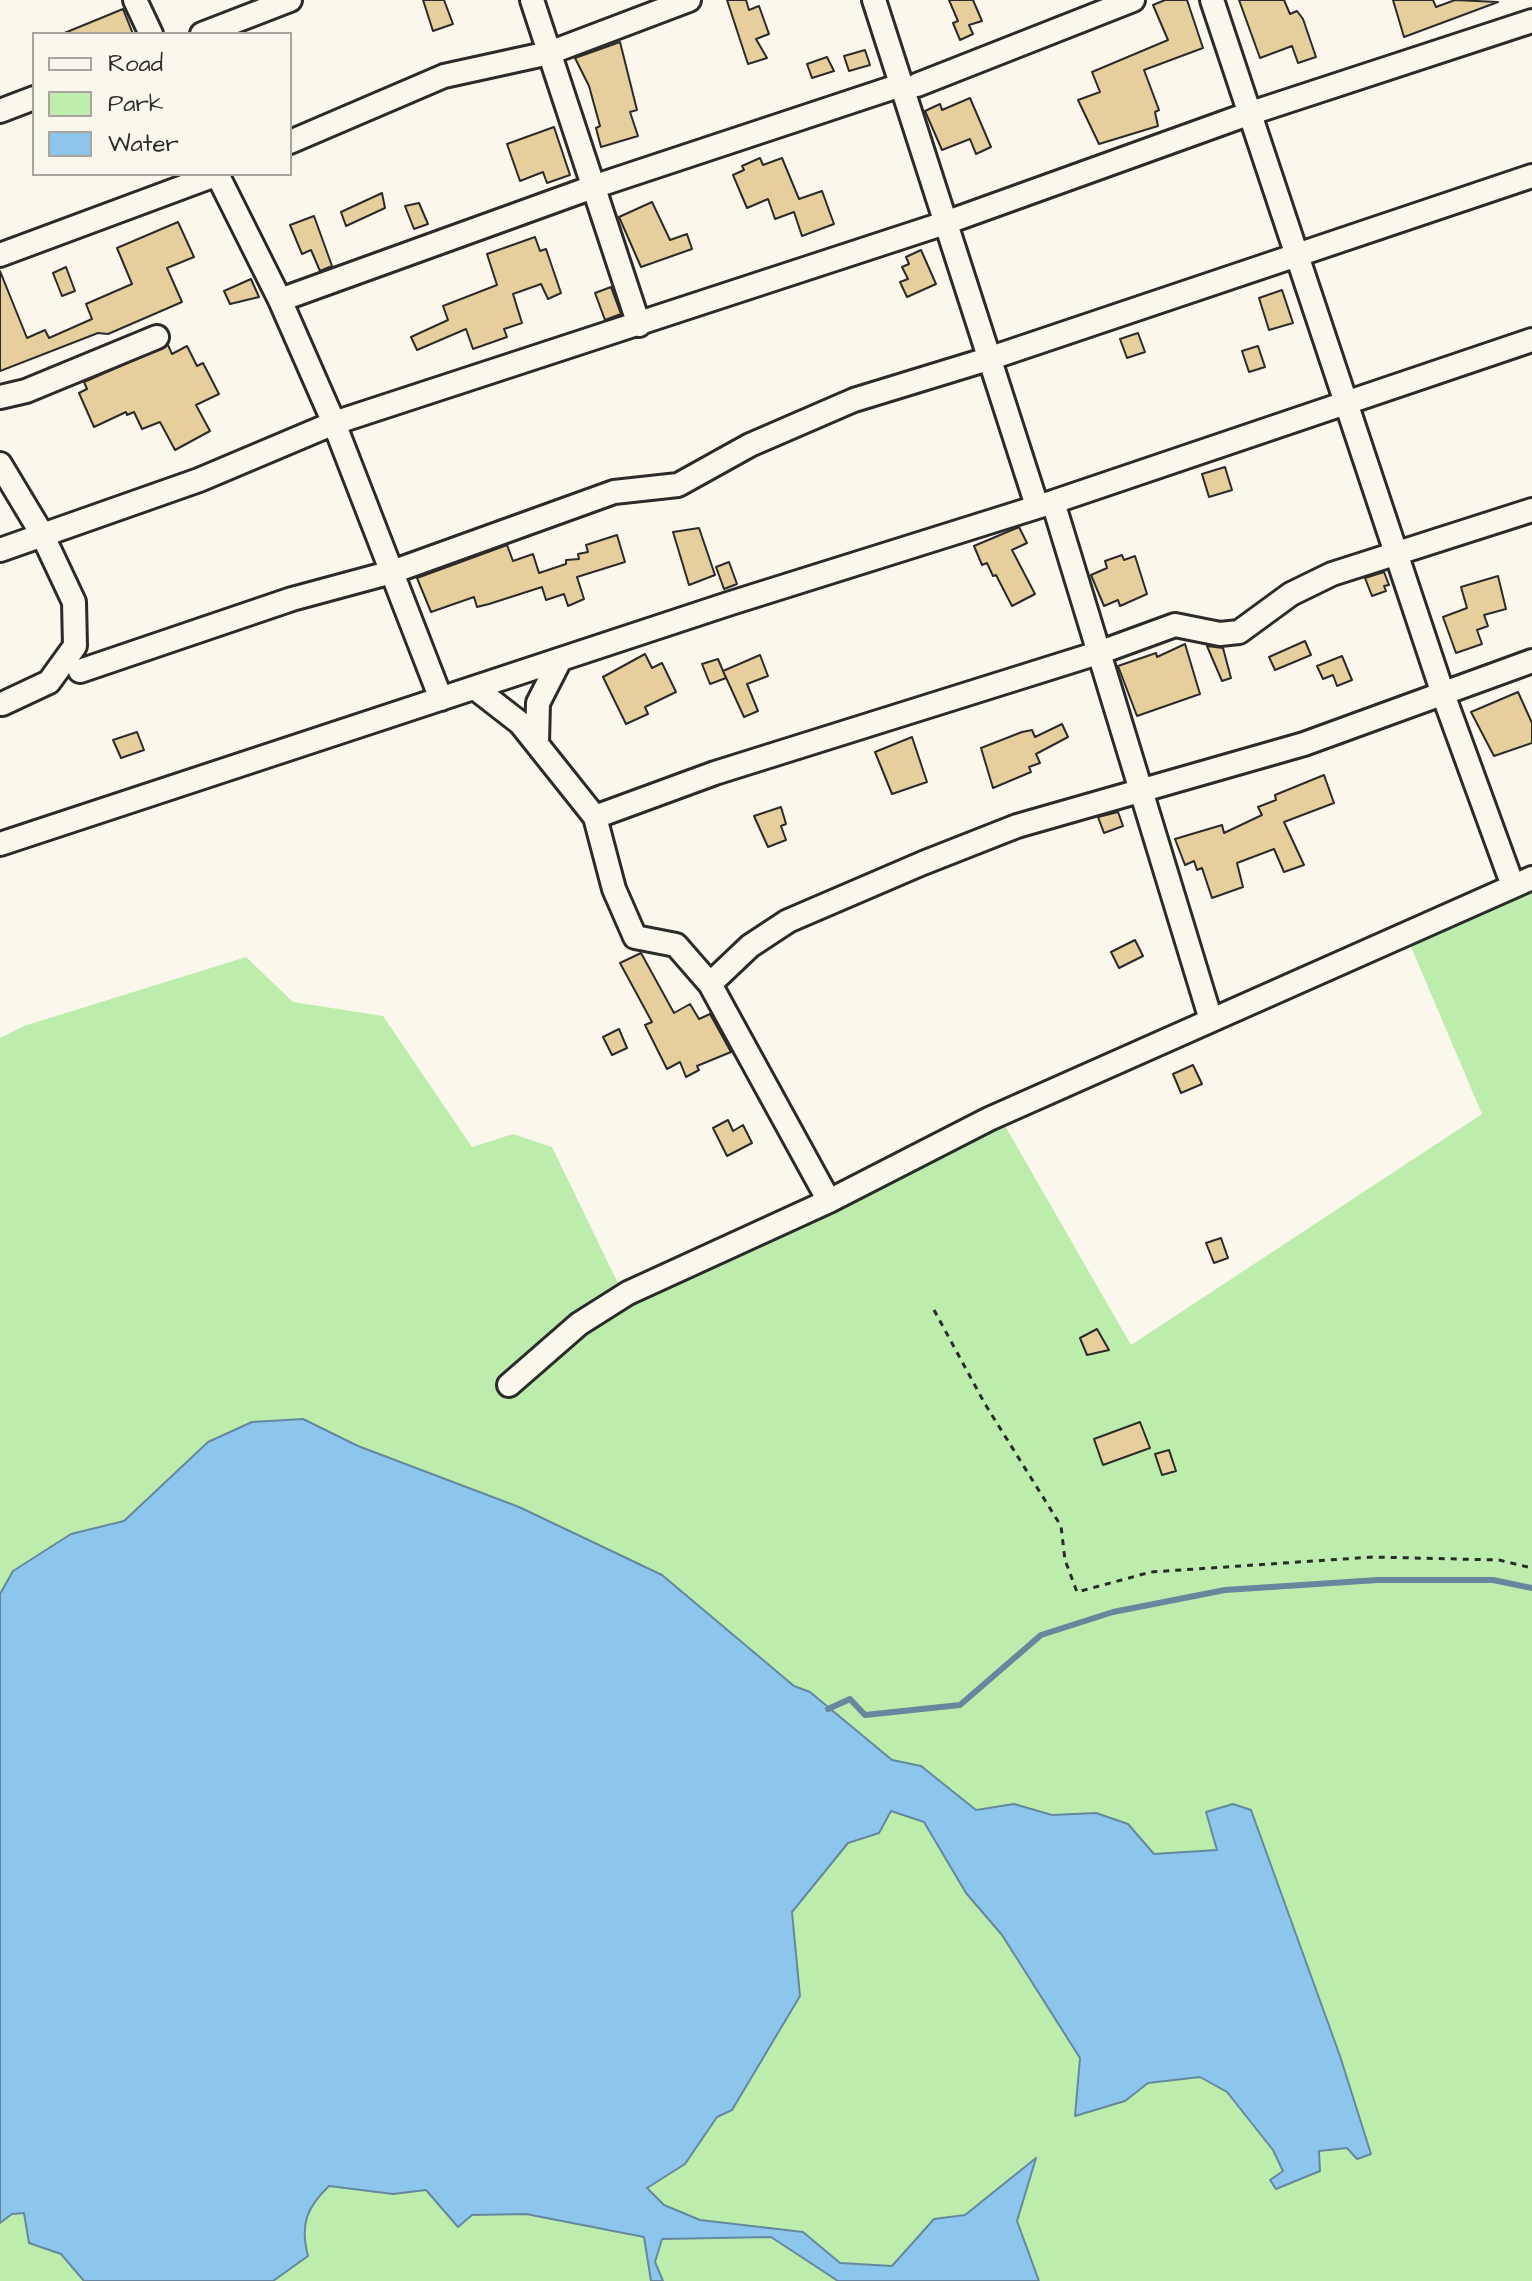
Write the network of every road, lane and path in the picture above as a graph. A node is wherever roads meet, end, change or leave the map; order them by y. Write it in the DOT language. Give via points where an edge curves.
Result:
graph roads {
  1 [pos="135,0"];
  2 [pos="290,0"];
  3 [pos="532,0"];
  4 [pos="689,0"];
  5 [pos="862,0"];
  6 [pos="874,0"];
  7 [pos="1133,0"];
  8 [pos="1212,0"];
  9 [pos="1532,21"];
  10 [pos="150,32"];
  11 [pos="207,32"];
  12 [pos="549,53"];
  13 [pos="909,85"];
  14 [pos="32,99"];
  15 [pos="0,111"];
  16 [pos="1248,114"];
  17 [pos="292,141"];
  18 [pos="212,176"];
  19 [pos="218,176"];
  20 [pos="1532,176"];
  21 [pos="593,187"];
  22 [pos="945,223"];
  23 [pos="1295,254"];
  24 [pos="0,255"];
  25 [pos="280,300"];
  26 [pos="639,325"];
  27 [pos="157,337"];
  28 [pos="1532,340"];
  29 [pos="988,359"];
  30 [pos="0,397"];
  31 [pos="1344,401"];
  32 [pos="334,423"];
  33 [pos="0,464"];
  34 [pos="1045,504"];
  35 [pos="1532,510"];
  36 [pos="42,534"];
  37 [pos="0,550"];
  38 [pos="1396,554"];
  39 [pos="392,572"];
  40 [pos="1101,652"];
  41 [pos="560,660"];
  42 [pos="1532,661"];
  43 [pos="80,671"];
  44 [pos="475,688"];
  45 [pos="1443,694"];
  46 [pos="441,699"];
  47 [pos="2,704"];
  48 [pos="537,743"];
  49 [pos="1140,789"];
  50 [pos="595,817"];
  51 [pos="0,844"];
  52 [pos="1523,882"];
  53 [pos="710,984"];
  54 [pos="1211,1020"];
  55 [pos="829,1201"];
  56 [pos="934,1310"];
  57 [pos="509,1385"];
  58 [pos="1532,1568"];
  1 -- 10 [label="street"];
  2 -- 11 [label="street"];
  3 -- 12 [label="street"];
  4 -- 12 [label="street"];
  5 -- 13 [label="street"];
  6 -- 22 [label="street"];
  7 -- 13 [label="street"];
  8 -- 16 [label="street"];
  9 -- 16 [label="street"];
  12 -- 17 [label="street" via="444,76"];
  12 -- 21 [label="street"];
  13 -- 21 [label="street"];
  13 -- 22 [label="street" via="907,141"];
  14 -- 15 [label="street"];
  16 -- 22 [label="street"];
  16 -- 23 [label="street"];
  18 -- 24 [label="street"];
  19 -- 25 [label="street"];
  20 -- 23 [label="street"];
  21 -- 25 [label="street"];
  21 -- 26 [label="street"];
  22 -- 26 [label="street"];
  22 -- 29 [label="street"];
  23 -- 29 [label="street"];
  23 -- 31 [label="street"];
  25 -- 32 [label="street"];
  26 -- 32 [label="street"];
  27 -- 30 [label="street"];
  28 -- 31 [label="street"];
  29 -- 34 [label="street"];
  29 -- 39 [label="street" via="854,400 750,445 678,485 614,492"];
  31 -- 34 [label="street"];
  31 -- 38 [label="street"];
  32 -- 36 [label="street" via="199,480"];
  32 -- 39 [label="street"];
  33 -- 36 [label="street"];
  34 -- 40 [label="street"];
  34 -- 41 [label="street"];
  35 -- 38 [label="street"];
  36 -- 37 [label="street"];
  36 -- 47 [label="street" via="74,602 75,646 49,682"];
  38 -- 40 [label="street" via="1332,574 1291,594 1239,632 1220,634 1175,625"];
  38 -- 45 [label="street"];
  39 -- 43 [label="street" via="292,599"];
  39 -- 46 [label="street"];
  40 -- 49 [label="street"];
  40 -- 50 [label="street" via="715,773"];
  41 -- 44 [label="street"];
  41 -- 48 [label="street" via="538,703"];
  42 -- 45 [label="street"];
  44 -- 46 [label="street"];
  44 -- 48 [label="street"];
  45 -- 49 [label="street" via="1304,744"];
  45 -- 52 [label="street"];
  46 -- 51 [label="street"];
  48 -- 50 [label="street"];
  49 -- 53 [label="street" via="1017,826 788,921 750,946"];
  49 -- 54 [label="street"];
  50 -- 53 [label="street" via="614,889 635,937 676,945"];
  52 -- 54 [label="street"];
  53 -- 55 [label="street"];
  54 -- 55 [label="street" via="989,1119"];
  55 -- 57 [label="street" via="628,1293 579,1324"];
  56 -- 58 [label="path" via="1061,1526 1065,1560 1077,1592 1151,1572 1373,1557 1499,1560"];
}
